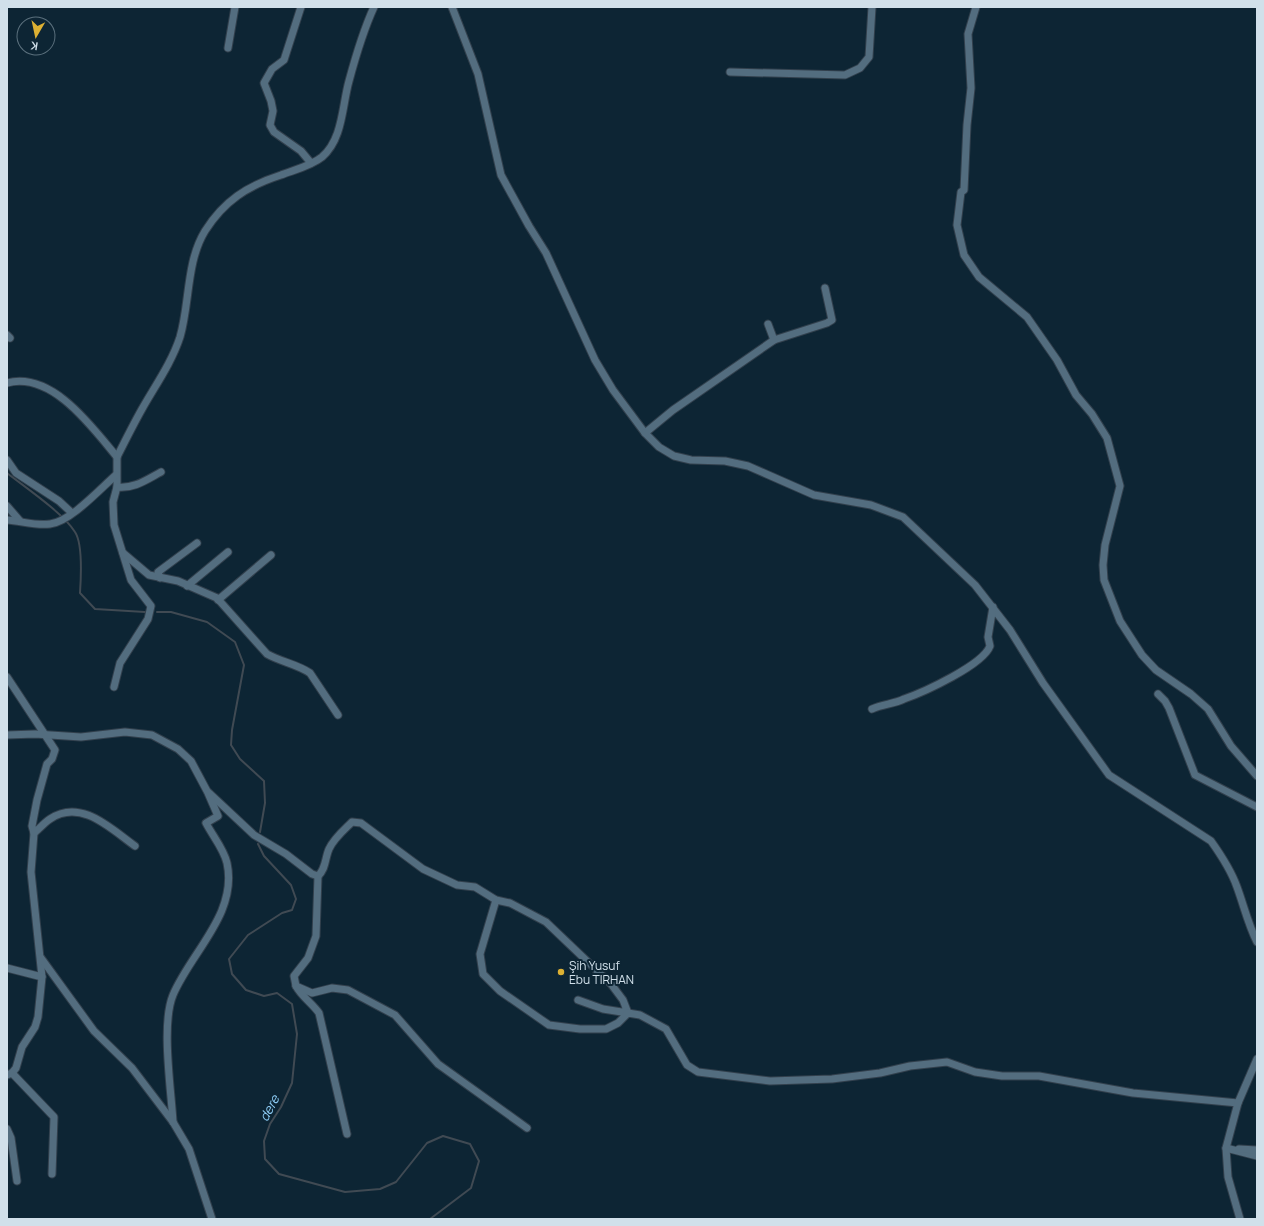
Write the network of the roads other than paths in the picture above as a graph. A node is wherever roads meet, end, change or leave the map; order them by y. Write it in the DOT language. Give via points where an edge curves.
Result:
graph roads {
  1 [pos="235,7"];
  2 [pos="301,7"];
  3 [pos="374,7"];
  4 [pos="452,7"];
  5 [pos="872,7"];
  6 [pos="976,7"];
  7 [pos="228,48"];
  8 [pos="730,72"];
  9 [pos="311,163"];
  10 [pos="825,288"];
  11 [pos="768,324"];
  12 [pos="774,340"];
  13 [pos="7,383"];
  14 [pos="645,433"];
  15 [pos="117,457"];
  16 [pos="7,460"];
  17 [pos="161,472"];
  18 [pos="116,475"];
  19 [pos="117,487"];
  20 [pos="7,506"];
  21 [pos="70,515"];
  22 [pos="7,520"];
  23 [pos="20,521"];
  24 [pos="197,543"];
  25 [pos="228,552"];
  26 [pos="123,553"];
  27 [pos="270,555"];
  28 [pos="160,578"];
  29 [pos="187,586"];
  30 [pos="218,600"];
  31 [pos="992,607"];
  32 [pos="7,677"];
  33 [pos="114,687"];
  34 [pos="1158,694"];
  35 [pos="872,709"];
  36 [pos="338,715"];
  37 [pos="7,735"];
  38 [pos="47,735"];
  39 [pos="1257,776"];
  40 [pos="207,791"];
  41 [pos="1257,807"];
  42 [pos="34,834"];
  43 [pos="135,846"];
  44 [pos="318,876"];
  45 [pos="496,900"];
  46 [pos="1256,939"];
  47 [pos="40,958"];
  48 [pos="7,968"];
  49 [pos="42,977"];
  50 [pos="296,986"];
  51 [pos="578,1000"];
  52 [pos="628,1013"];
  53 [pos="1257,1059"];
  54 [pos="10,1074"];
  55 [pos="1238,1102"];
  56 [pos="173,1122"];
  57 [pos="527,1128"];
  58 [pos="7,1129"];
  59 [pos="347,1134"];
  60 [pos="1226,1148"];
  61 [pos="1257,1150"];
  62 [pos="1257,1156"];
  63 [pos="52,1174"];
  64 [pos="17,1181"];
  65 [pos="212,1219"];
  66 [pos="1240,1219"];
  1 -- 7 [label="street"];
  2 -- 9 [label="street" via="284,60 267,75 264,83 271,101 273,111 270,125 274,132 301,151"];
  3 -- 9 [label="street" via="356,54 341,123 333,142 322,156"];
  4 -- 14 [label="street" via="478,74 501,175 546,252 595,360 613,390"];
  5 -- 8 [label="street" via="869,56 860,68 845,75"];
  6 -- 39 [label="street" via="968,34 972,88 967,125 964,190 961,192 957,225 964,255 979,277 1027,317 1107,438 1120,486 1105,545 1104,580 1120,621 1142,655 1156,670 1208,709 1231,746"];
  9 -- 15 [label="street" via="240,192 220,211 205,232 195,256 180,337 162,376"];
  10 -- 12 [label="street" via="832,320"];
  11 -- 12 [label="street"];
  12 -- 14 [label="street" via="673,410"];
  13 -- 15 [label="street" via="28,382 51,391 90,425"];
  14 -- 31 [label="street" via="659,447 674,456 748,466 814,495 871,505 903,517 975,585"];
  15 -- 18 [label="street"];
  16 -- 21 [label="street" via="16,472 59,500"];
  17 -- 19 [label="street" via="134,486"];
  18 -- 19 [label="street"];
  18 -- 21 [label="street"];
  19 -- 26 [label="street" via="113,502 114,525"];
  20 -- 23 [label="street"];
  21 -- 23 [label="street" via="52,524 40,525"];
  22 -- 23 [label="street"];
  24 -- 28 [label="street" via="158,572"];
  25 -- 29 [label="street"];
  26 -- 28 [label="street" via="142,571"];
  26 -- 33 [label="street" via="130,580 151,606 148,620 120,663"];
  27 -- 30 [label="street"];
  28 -- 29 [label="street" via="178,581"];
  29 -- 30 [label="street"];
  30 -- 36 [label="street" via="267,654 310,673"];
  31 -- 35 [label="street" via="988,636 990,646 979,660 945,681 902,700"];
  31 -- 46 [label="street" via="1010,630 1043,684 1109,775 1211,841 1223,857 1237,886 1247,920"];
  32 -- 38 [label="street"];
  34 -- 41 [label="street" via="1169,708 1195,775"];
  37 -- 38 [label="street"];
  38 -- 40 [label="street" via="81,737 125,732 152,735 178,749 191,761"];
  38 -- 42 [label="street" via="55,750 52,759 46,764 37,800 32,826"];
  40 -- 44 [label="street" via="254,835"];
  40 -- 56 [label="street" via="218,816 206,823 227,863 227,893 220,918 196,952 173,995 167,1036"];
  42 -- 43 [label="street" via="51,818 76,811 89,815"];
  42 -- 47 [label="street" via="31,872"];
  44 -- 45 [label="street" via="336,838 352,822 361,824 423,869 457,885 474,887"];
  44 -- 50 [label="street" via="316,936 308,958 294,976"];
  45 -- 52 [label="street" via="510,903 546,922 611,984 623,1000"];
  45 -- 52 [label="street" via="480,954 483,974 500,991 549,1025 606,1029 618,1023"];
  47 -- 49 [label="street"];
  47 -- 56 [label="street" via="94,1031 132,1068"];
  48 -- 49 [label="street"];
  49 -- 54 [label="street" via="38,1017 22,1047 16,1068"];
  50 -- 57 [label="street" via="312,993 332,988 348,990 395,1015 438,1064"];
  50 -- 59 [label="street" via="299,993 313,1004 319,1013"];
  51 -- 52 [label="street" via="603,1009"];
  52 -- 55 [label="street" via="640,1015 666,1029 687,1065 698,1072 770,1081 832,1079 947,1062 975,1072 1002,1076 1039,1076 1133,1093"];
  53 -- 55 [label="street"];
  54 -- 63 [label="street" via="54,1117"];
  55 -- 60 [label="street"];
  56 -- 65 [label="street" via="189,1149"];
  58 -- 64 [label="street" via="11,1138"];
  60 -- 61 [label="street"];
  60 -- 62 [label="street"];
  60 -- 66 [label="street" via="1228,1177"];
}
